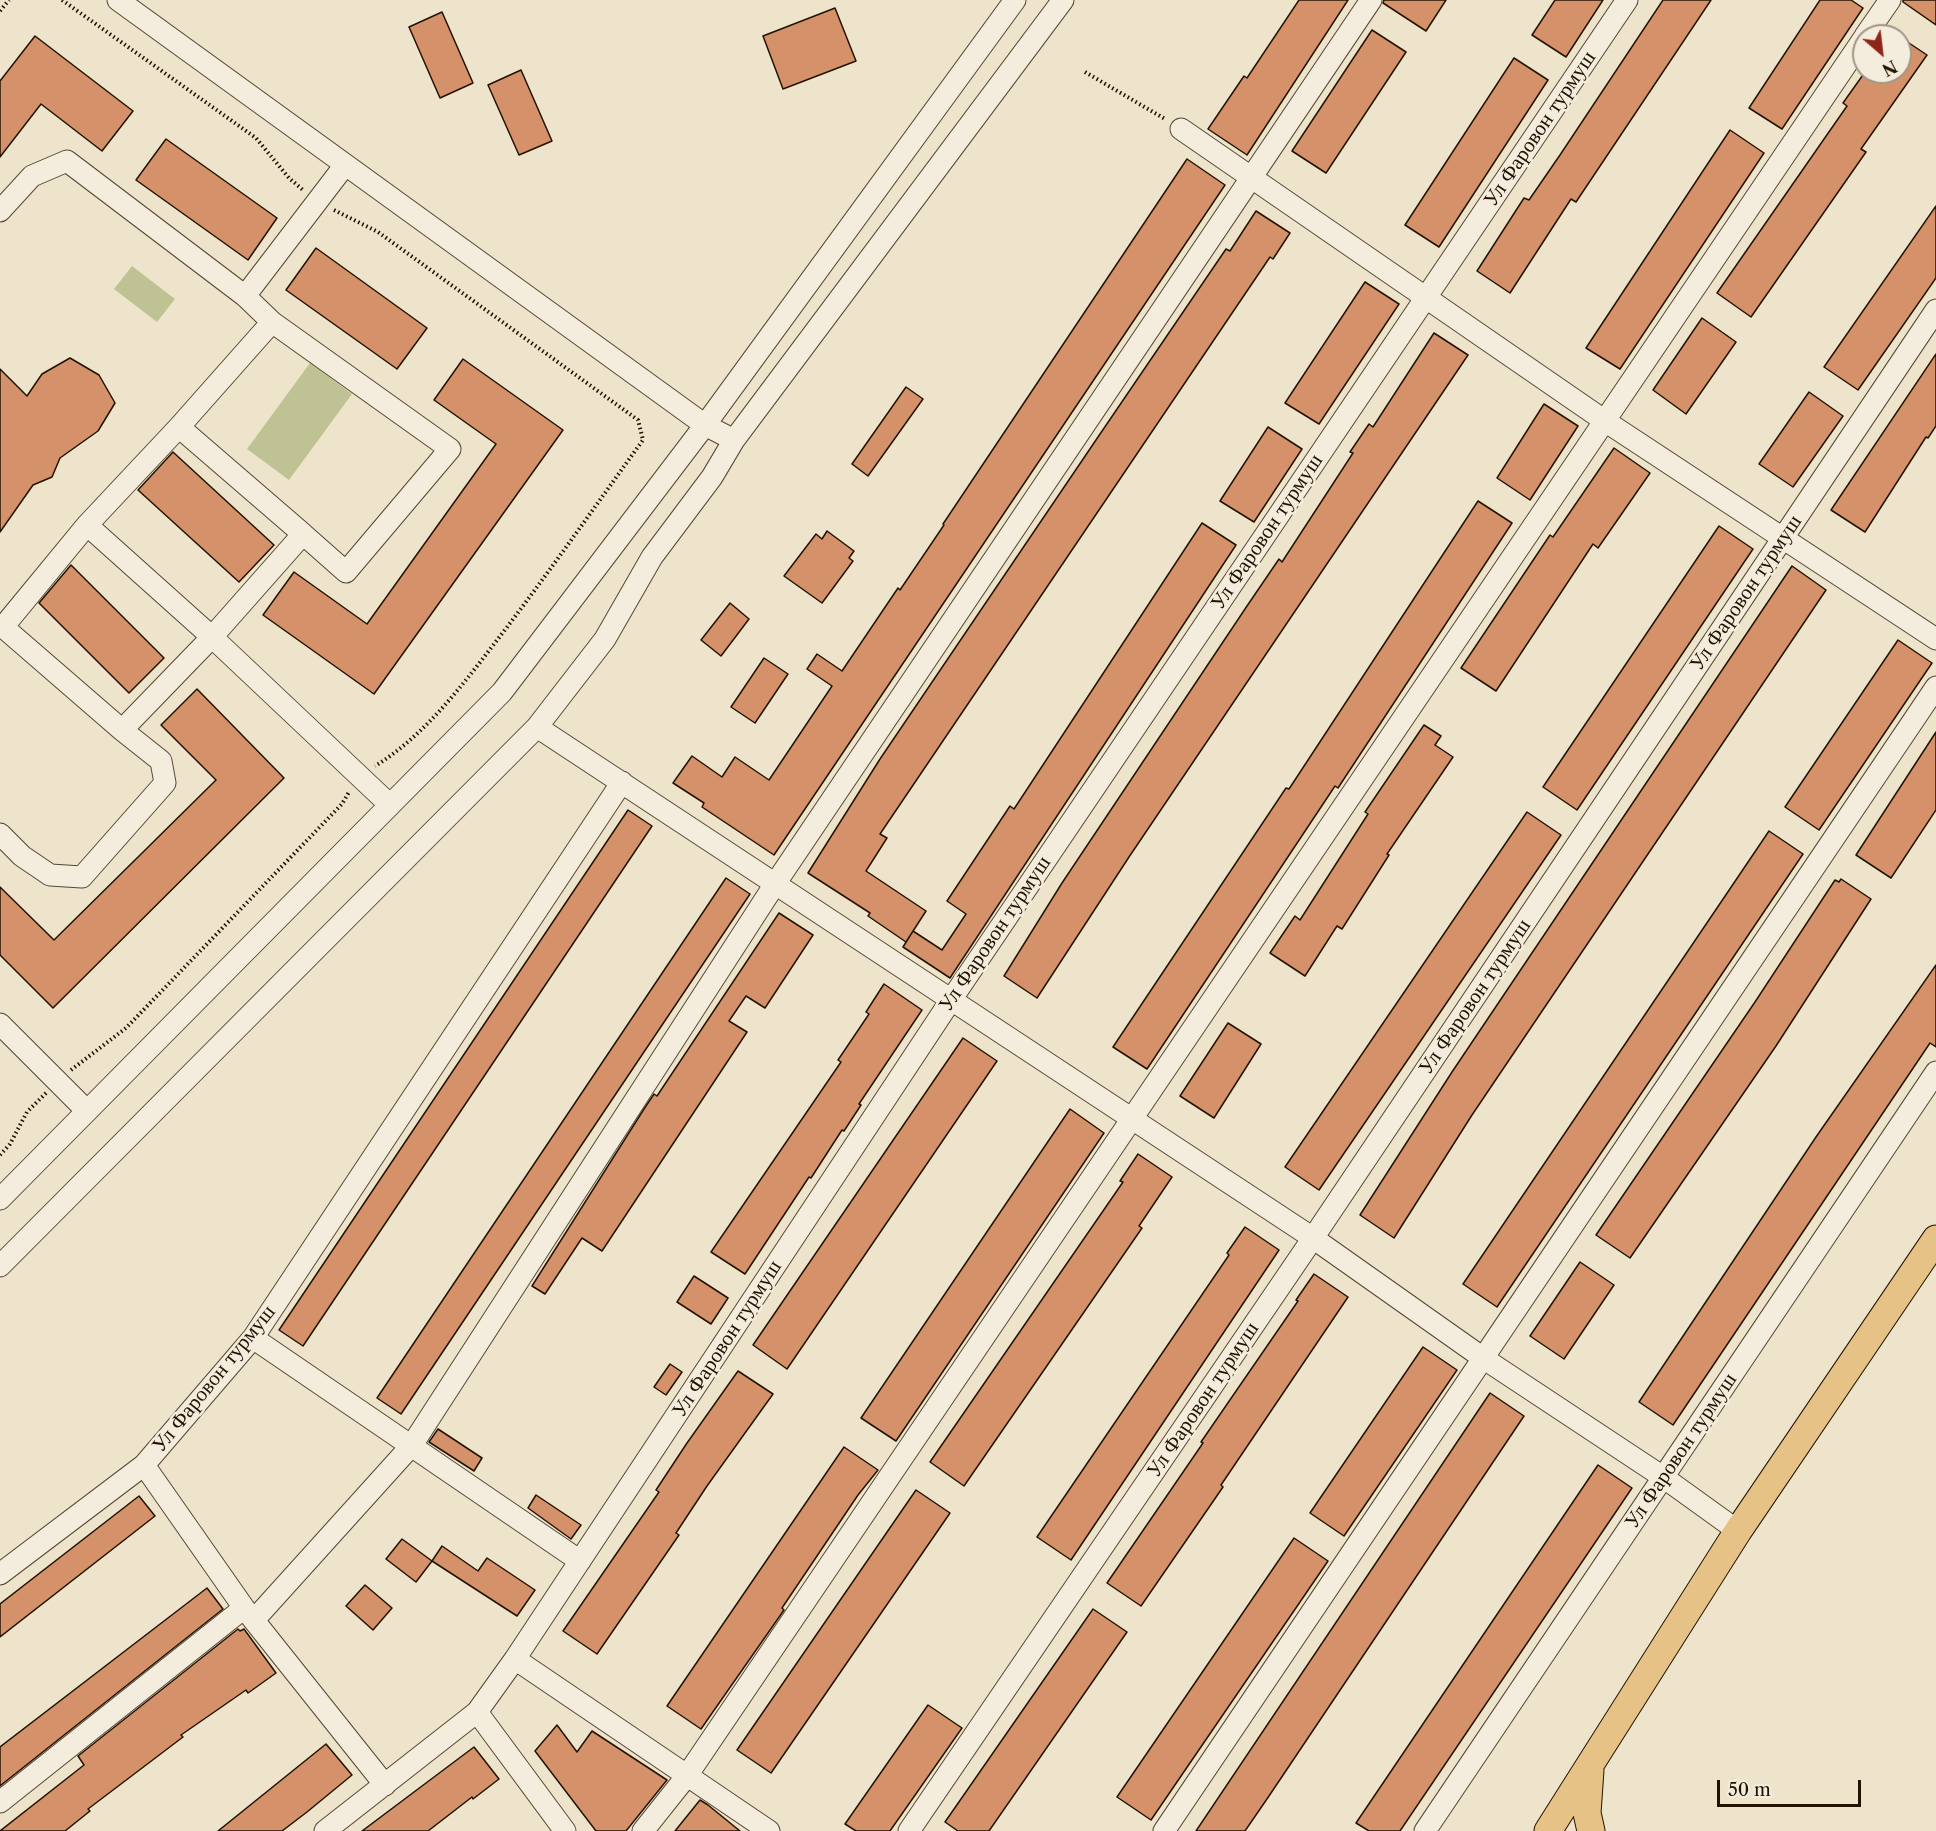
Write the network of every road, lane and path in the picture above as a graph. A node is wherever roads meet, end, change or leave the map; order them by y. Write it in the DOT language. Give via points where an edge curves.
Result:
graph roads {
  1 [pos="9,0"];
  2 [pos="118,0"];
  3 [pos="1015,0"];
  4 [pos="1063,0"];
  5 [pos="1371,0"];
  6 [pos="1627,0"];
  7 [pos="1890,0"];
  8 [pos="0,11"];
  9 [pos="1874,24"];
  10 [pos="1852,56"];
  11 [pos="1085,72"];
  12 [pos="1181,129"];
  13 [pos="345,165"];
  14 [pos="1252,176"];
  15 [pos="0,211"];
  16 [pos="245,296"];
  17 [pos="1425,299"];
  18 [pos="1936,310"];
  19 [pos="272,322"];
  20 [pos="1605,421"];
  21 [pos="705,424"];
  22 [pos="179,427"];
  23 [pos="734,440"];
  24 [pos="87,525"];
  25 [pos="303,534"];
  26 [pos="1782,539"];
  27 [pos="1,627"];
  28 [pos="212,637"];
  29 [pos="1936,639"];
  30 [pos="1936,687"];
  31 [pos="537,726"];
  32 [pos="122,730"];
  33 [pos="622,782"];
  34 [pos="390,805"];
  35 [pos="0,834"];
  36 [pos="776,884"];
  37 [pos="951,1000"];
  38 [pos="0,1024"];
  39 [pos="1936,1072"];
  40 [pos="87,1111"];
  41 [pos="1132,1121"];
  42 [pos="0,1199"];
  43 [pos="1313,1238"];
  44 [pos="1936,1239"];
  45 [pos="0,1266"];
  46 [pos="253,1338"];
  47 [pos="1483,1358"];
  48 [pos="412,1445"];
  49 [pos="144,1465"];
  50 [pos="1663,1477"];
  51 [pos="1738,1531"];
  52 [pos="580,1561"];
  53 [pos="0,1574"];
  54 [pos="249,1614"];
  55 [pos="515,1659"];
  56 [pos="477,1712"];
  57 [pos="1592,1763"];
  58 [pos="686,1777"];
  59 [pos="385,1785"];
  60 [pos="0,1802"];
  61 [pos="325,1831"];
  62 [pos="565,1831"];
  63 [pos="643,1831"];
  64 [pos="769,1831"];
  65 [pos="909,1831"];
  66 [pos="1164,1831"];
  67 [pos="1425,1831"];
  68 [pos="1548,1831"];
  69 [pos="1591,1831"];
  1 -- 8 [label="path"];
  2 -- 13 [label="street"];
  3 -- 21 [label="street"];
  4 -- 23 [label="street"];
  5 -- 14 [label="street"];
  6 -- 17 [label="street, Ул Фаровон турмуш"];
  7 -- 9 [label="street"];
  10 -- 20 [label="street"];
  11 -- 12 [label="path"];
  12 -- 14 [label="street"];
  13 -- 16 [label="street"];
  13 -- 21 [label="street"];
  14 -- 17 [label="street"];
  14 -- 36 [label="street"];
  15 -- 16 [label="street" via="32,176 67,161"];
  16 -- 19 [label="street"];
  17 -- 20 [label="street"];
  17 -- 37 [label="street, Ул Фаровон турмуш"];
  18 -- 26 [label="street, Ул Фаровон турмуш"];
  19 -- 22 [label="street"];
  19 -- 25 [label="street" via="450,449 346,572"];
  20 -- 26 [label="street"];
  20 -- 41 [label="street"];
  21 -- 23 [label="street"];
  21 -- 34 [label="street" via="502,692"];
  22 -- 24 [label="street"];
  22 -- 25 [label="street"];
  23 -- 31 [label="street" via="712,477 652,557 605,639"];
  24 -- 27 [label="street"];
  24 -- 28 [label="street"];
  25 -- 28 [label="street"];
  26 -- 29 [label="street"];
  26 -- 43 [label="street, Ул Фаровон турмуш"];
  27 -- 32 [label="street"];
  28 -- 32 [label="street"];
  28 -- 34 [label="street"];
  30 -- 47 [label="street"];
  31 -- 33 [label="street"];
  31 -- 45 [label="street"];
  32 -- 35 [label="street" via="161,761 165,783 82,877 50,875 22,856"];
  33 -- 36 [label="street"];
  33 -- 46 [label="street, Ул Фаровон турмуш"];
  34 -- 40 [label="street"];
  36 -- 37 [label="street"];
  36 -- 48 [label="street"];
  37 -- 41 [label="street"];
  37 -- 52 [label="street, Ул Фаровон турмуш"];
  38 -- 40 [label="street"];
  39 -- 50 [label="street, Ул Фаровон турмуш"];
  40 -- 42 [label="street"];
  41 -- 43 [label="street"];
  41 -- 58 [label="street"];
  43 -- 47 [label="street"];
  43 -- 65 [label="street, Ул Фаровон турмуш"];
  44 -- 51 [label="main road"];
  46 -- 48 [label="street"];
  46 -- 49 [label="street, Ул Фаровон турмуш"];
  47 -- 50 [label="street"];
  47 -- 66 [label="street"];
  48 -- 52 [label="street"];
  48 -- 54 [label="street"];
  49 -- 53 [label="street, Ул Фаровон турмуш"];
  49 -- 54 [label="street"];
  50 -- 51 [label="street"];
  50 -- 67 [label="street, Ул Фаровон турмуш"];
  51 -- 57 [label="main road"];
  52 -- 55 [label="street, Ул Фаровон турмуш"];
  54 -- 59 [label="street"];
  54 -- 60 [label="street"];
  55 -- 56 [label="street, Ул Фаровон турмуш"];
  55 -- 58 [label="street"];
  56 -- 59 [label="street, Ул Фаровон турмуш"];
  56 -- 62 [label="street"];
  57 -- 68 [label="main road"];
  57 -- 69 [label="main road" via="1587,1813"];
  58 -- 63 [label="street"];
  58 -- 64 [label="street"];
  59 -- 61 [label="street, Ул Фаровон турмуш"];
}
